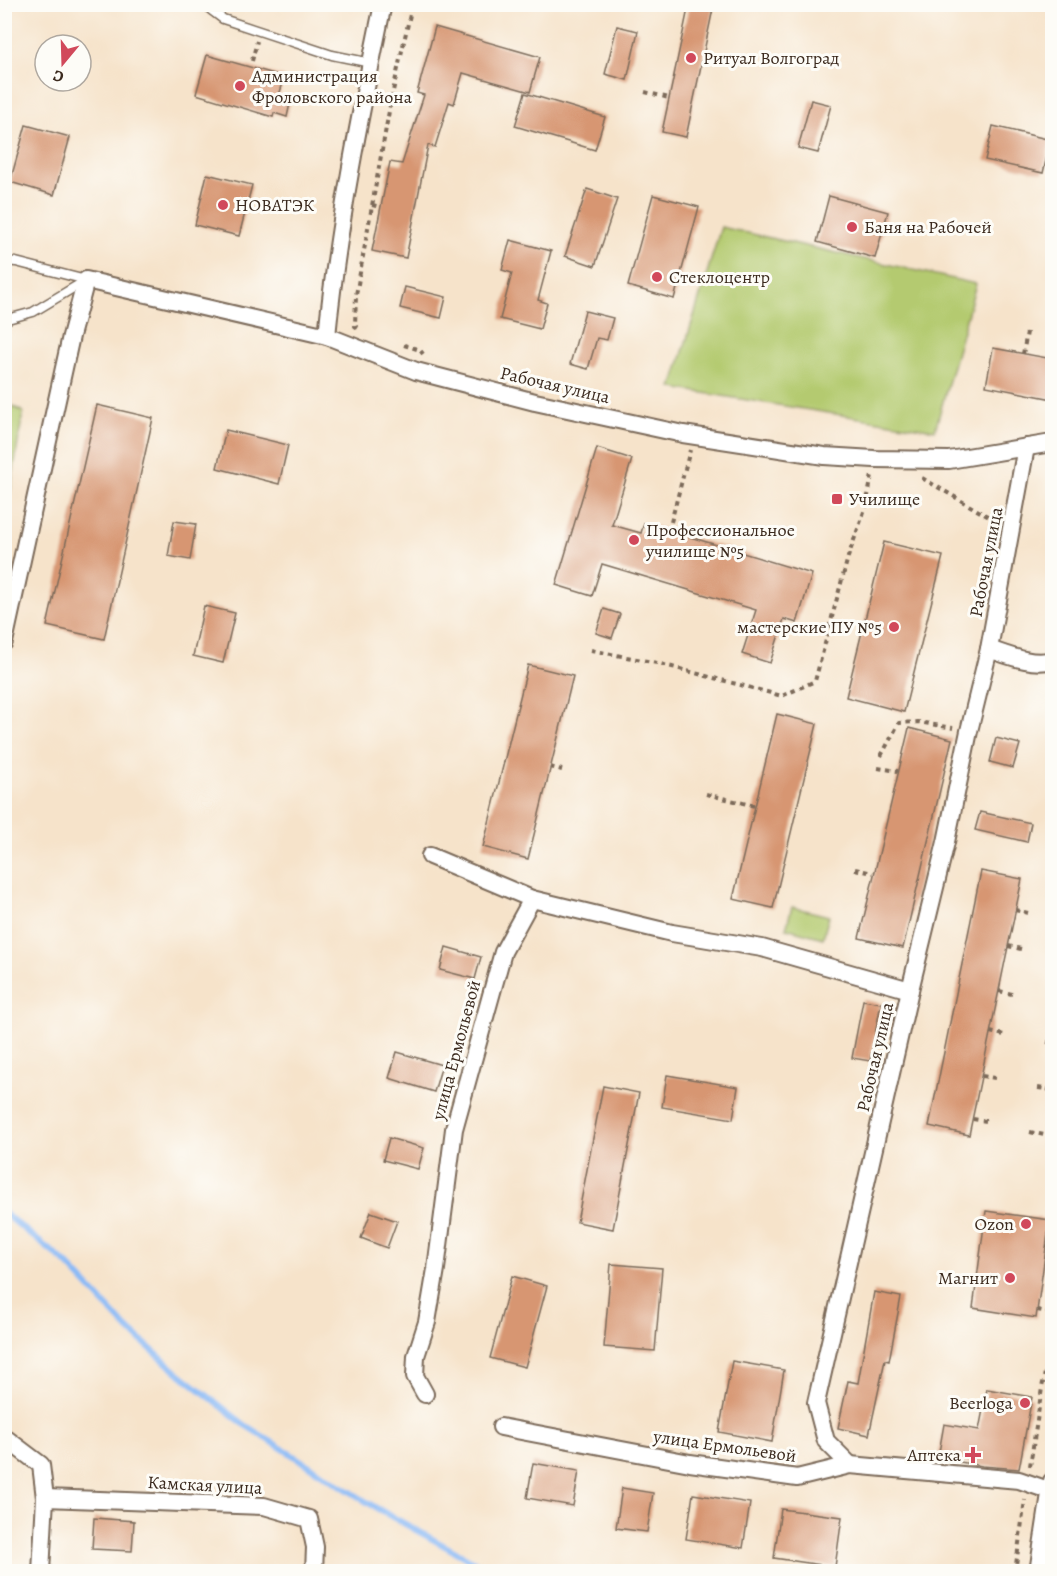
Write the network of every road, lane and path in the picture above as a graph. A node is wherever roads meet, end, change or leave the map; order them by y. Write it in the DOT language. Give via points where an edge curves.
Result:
graph roads {
  1 [pos="212,4"];
  2 [pos="383,4"];
  3 [pos="406,4"];
  4 [pos="259,31"];
  5 [pos="252,61"];
  6 [pos="371,63"];
  7 [pos="645,92"];
  8 [pos="669,98"];
  9 [pos="372,205"];
  10 [pos="381,207"];
  11 [pos="4,261"];
  12 [pos="86,280"];
  13 [pos="4,320"];
  14 [pos="364,332"];
  15 [pos="1027,332"];
  16 [pos="327,336"];
  17 [pos="402,345"];
  18 [pos="1023,354"];
  19 [pos="436,376"];
  20 [pos="694,436"];
  21 [pos="1053,443"];
  22 [pos="1026,447"];
  23 [pos="874,459"];
  24 [pos="919,476"];
  25 [pos="671,522"];
  26 [pos="1012,530"];
  27 [pos="4,642"];
  28 [pos="989,649"];
  29 [pos="591,650"];
  30 [pos="1053,660"];
  31 [pos="969,731"];
  32 [pos="881,756"];
  33 [pos="550,767"];
  34 [pos="878,768"];
  35 [pos="562,770"];
  36 [pos="898,771"];
  37 [pos="706,794"];
  38 [pos="755,806"];
  39 [pos="430,856"];
  40 [pos="855,869"];
  41 [pos="873,873"];
  42 [pos="532,899"];
  43 [pos="1015,910"];
  44 [pos="1028,913"];
  45 [pos="1008,946"];
  46 [pos="1021,949"];
  47 [pos="910,990"];
  48 [pos="999,991"];
  49 [pos="1012,994"];
  50 [pos="990,1032"];
  51 [pos="1004,1035"];
  52 [pos="1047,1042"];
  53 [pos="1053,1044"];
  54 [pos="981,1076"];
  55 [pos="995,1078"];
  56 [pos="1038,1088"];
  57 [pos="1053,1090"];
  58 [pos="973,1119"];
  59 [pos="987,1121"];
  60 [pos="1029,1132"];
  61 [pos="1044,1135"];
  62 [pos="1046,1247"];
  63 [pos="1053,1248"];
  64 [pos="1037,1310"];
  65 [pos="1053,1312"];
  66 [pos="1053,1336"];
  67 [pos="425,1394"];
  68 [pos="501,1427"];
  69 [pos="4,1437"];
  70 [pos="850,1465"];
  71 [pos="1027,1483"];
  72 [pos="1051,1495"];
  73 [pos="45,1498"];
  74 [pos="41,1572"];
  75 [pos="314,1572"];
  76 [pos="1015,1572"];
  77 [pos="1038,1572"];
  1 -- 4 [label="lane" via="211,10 223,20"];
  2 -- 6 [label="street"];
  3 -- 9 [label="path" via="411,10"];
  4 -- 5 [label="path"];
  4 -- 6 [label="lane" via="332,55"];
  6 -- 16 [label="street" via="334,265"];
  7 -- 8 [label="path"];
  9 -- 10 [label="path"];
  9 -- 14 [label="path" via="356,295 355,327"];
  11 -- 12 [label="lane"];
  12 -- 13 [label="lane" via="33,312"];
  12 -- 16 [label="street, Рабочая улица"];
  12 -- 27 [label="street"];
  15 -- 18 [label="path"];
  16 -- 19 [label="street, Рабочая улица"];
  17 -- 19 [label="path" via="420,350"];
  19 -- 20 [label="street, Рабочая улица"];
  20 -- 23 [label="street, Рабочая улица" via="824,456"];
  20 -- 25 [label="path"];
  21 -- 22 [label="street, Рабочая улица"];
  22 -- 23 [label="street, Рабочая улица" via="949,460"];
  22 -- 26 [label="street, Рабочая улица"];
  23 -- 29 [label="path" via="866,506 848,557 815,681 782,696"];
  24 -- 26 [label="path"];
  26 -- 28 [label="street, Рабочая улица"];
  28 -- 30 [label="street" via="1019,658"];
  28 -- 31 [label="street, Рабочая улица"];
  31 -- 32 [label="path" via="918,722 899,723"];
  31 -- 47 [label="street, Рабочая улица"];
  33 -- 35 [label="path"];
  34 -- 36 [label="path"];
  37 -- 38 [label="path"];
  39 -- 42 [label="street"];
  40 -- 41 [label="path"];
  42 -- 47 [label="street" via="672,933 762,948"];
  42 -- 67 [label="street, улица Ермольевой" via="503,952 454,1129 436,1269 427,1322 416,1356 415,1376"];
  43 -- 44 [label="path"];
  45 -- 46 [label="path"];
  47 -- 70 [label="street, Рабочая улица" via="816,1403 826,1441"];
  48 -- 49 [label="path"];
  50 -- 51 [label="path"];
  52 -- 53 [label="path"];
  54 -- 55 [label="path"];
  56 -- 57 [label="path"];
  58 -- 59 [label="path"];
  60 -- 61 [label="path"];
  62 -- 63 [label="path"];
  64 -- 65 [label="path"];
  66 -- 71 [label="path"];
  68 -- 70 [label="street, улица Ермольевой" via="690,1463 797,1478"];
  69 -- 73 [label="street" via="41,1465"];
  70 -- 71 [label="street, улица Ермольевой"];
  71 -- 72 [label="street, улица Ермольевой"];
  71 -- 76 [label="path"];
  72 -- 77 [label="street"];
  73 -- 74 [label="street"];
  73 -- 75 [label="street, Камская улица" via="264,1506 309,1519 315,1547"];
}
